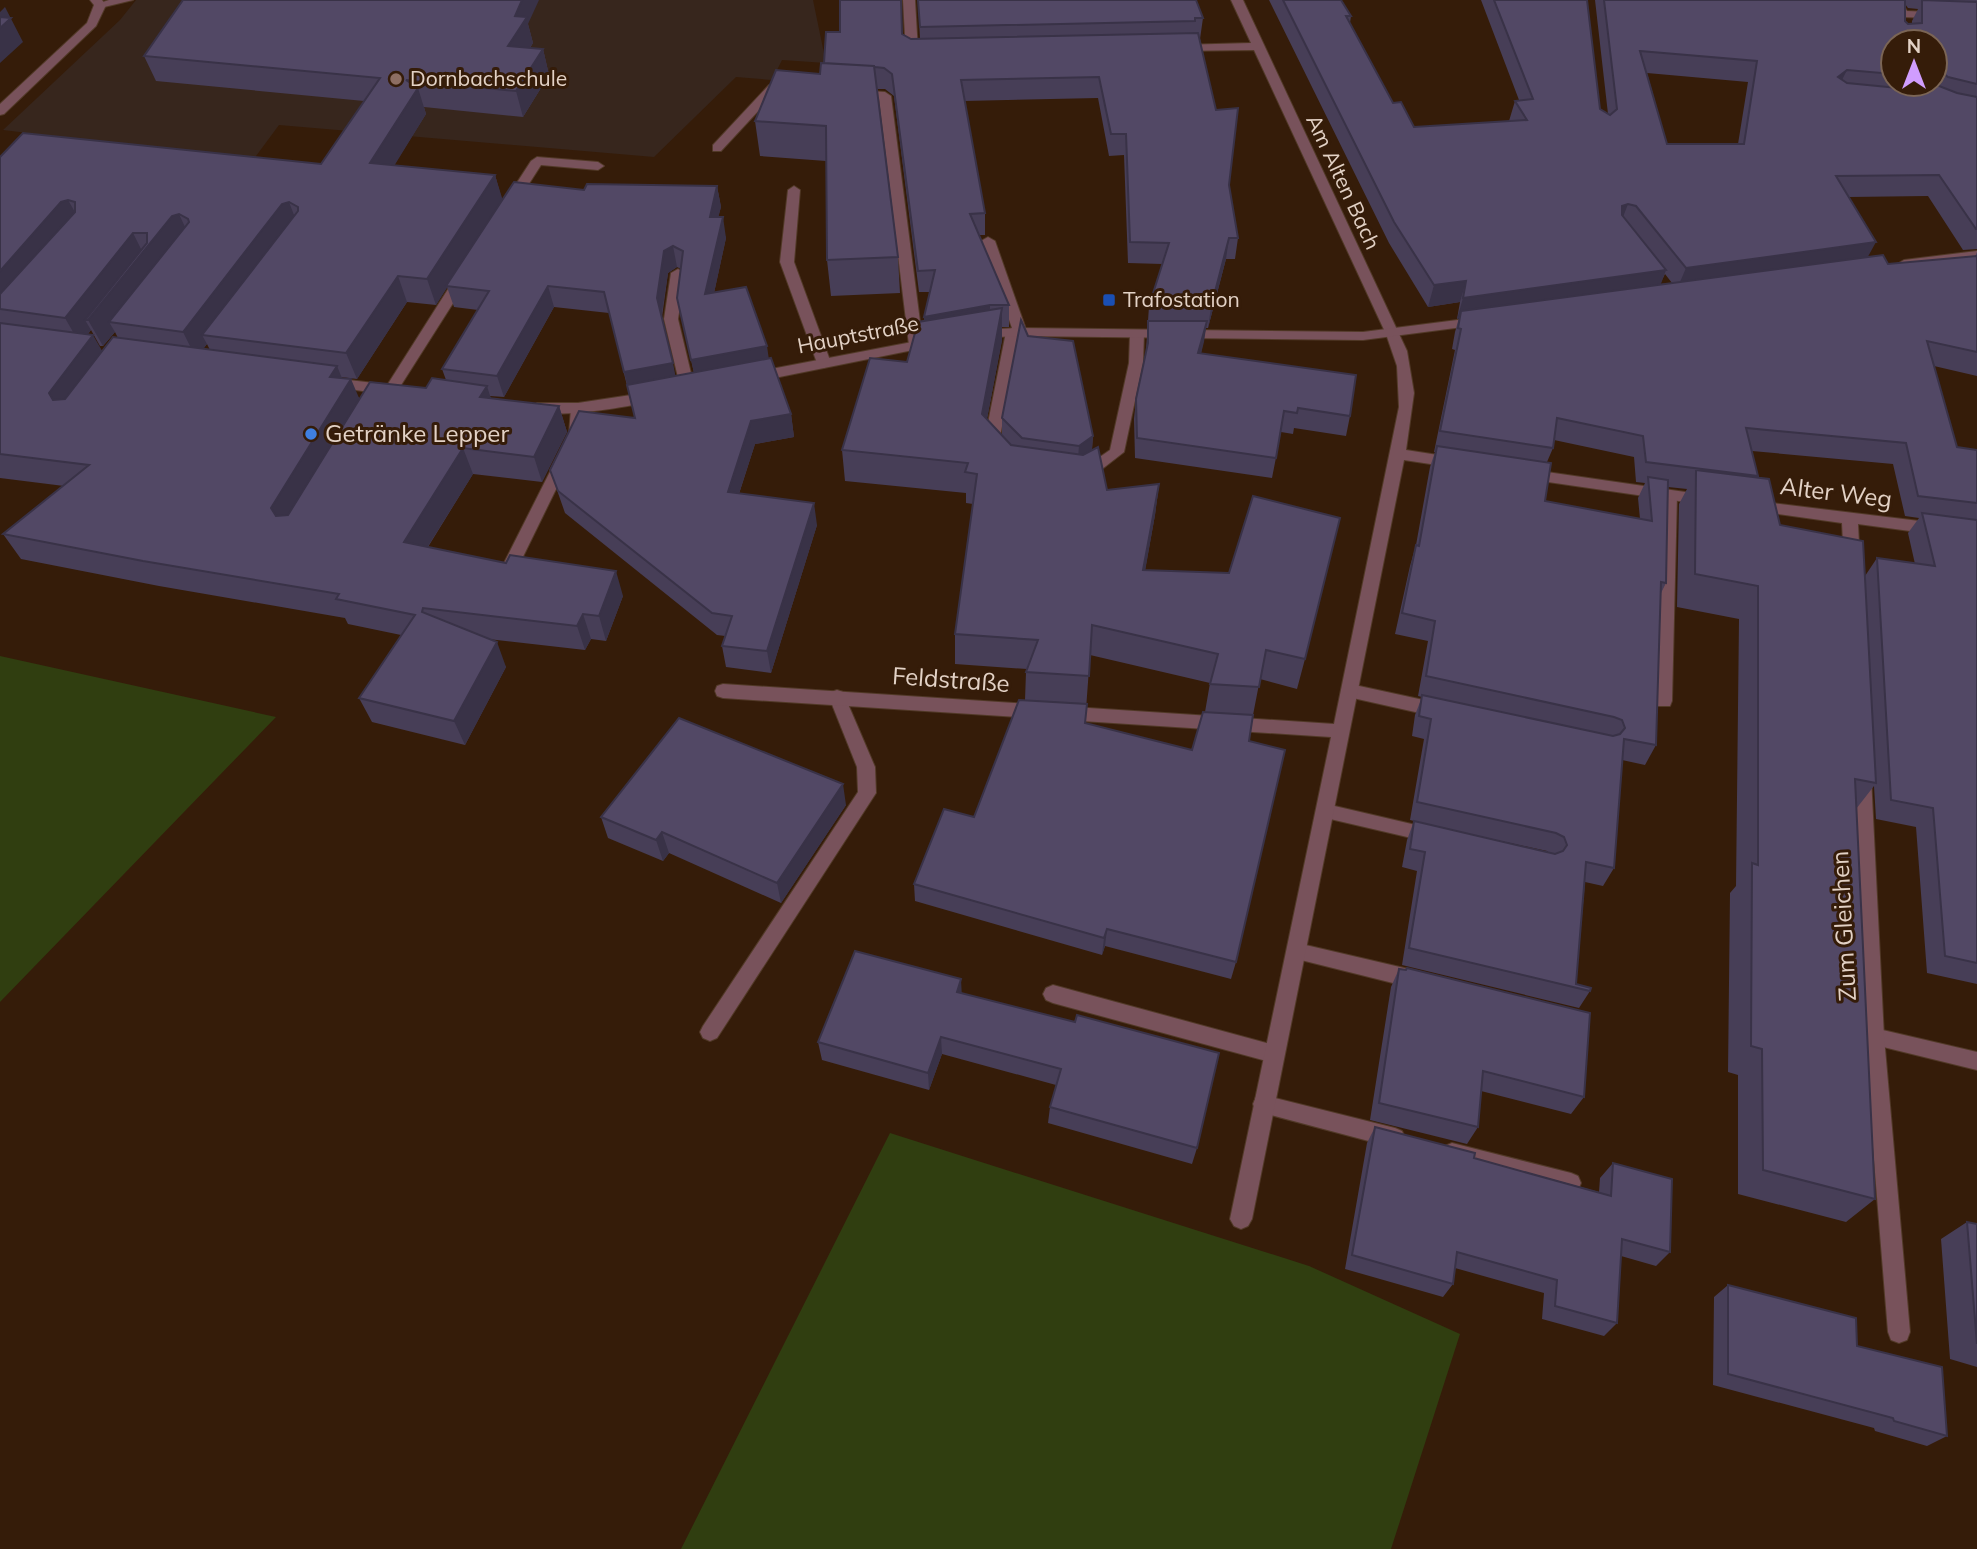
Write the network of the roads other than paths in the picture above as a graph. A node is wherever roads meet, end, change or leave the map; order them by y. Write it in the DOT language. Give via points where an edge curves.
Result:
graph roads {
  1 [pos="127,0"];
  2 [pos="909,0"];
  3 [pos="1237,0"];
  4 [pos="1894,0"];
  5 [pos="98,3"];
  6 [pos="1977,17"];
  7 [pos="1258,46"];
  8 [pos="1161,49"];
  9 [pos="939,54"];
  10 [pos="798,89"];
  11 [pos="847,93"];
  12 [pos="0,111"];
  13 [pos="717,148"];
  14 [pos="598,166"];
  15 [pos="794,190"];
  16 [pos="500,218"];
  17 [pos="988,241"];
  18 [pos="1977,255"];
  19 [pos="471,264"];
  20 [pos="1884,266"];
  21 [pos="678,273"];
  22 [pos="1499,319"];
  23 [pos="1016,332"];
  24 [pos="1137,334"];
  25 [pos="1393,334"];
  26 [pos="916,345"];
  27 [pos="824,363"];
  28 [pos="740,380"];
  29 [pos="317,381"];
  30 [pos="518,406"];
  31 [pos="578,408"];
  32 [pos="1398,454"];
  33 [pos="1008,460"];
  34 [pos="1479,467"];
  35 [pos="1507,471"];
  36 [pos="1068,476"];
  37 [pos="1669,495"];
  38 [pos="1850,517"];
  39 [pos="1977,534"];
  40 [pos="510,567"];
  41 [pos="1853,586"];
  42 [pos="723,691"];
  43 [pos="1350,691"];
  44 [pos="837,697"];
  45 [pos="1664,701"];
  46 [pos="1456,714"];
  47 [pos="1342,731"];
  48 [pos="1861,763"];
  49 [pos="1326,811"];
  50 [pos="1455,841"];
  51 [pos="1297,951"];
  52 [pos="1432,984"];
  53 [pos="1053,994"];
  54 [pos="710,1032"];
  55 [pos="1874,1037"];
  56 [pos="1274,1054"];
  57 [pos="1977,1061"];
  58 [pos="1264,1104"];
  59 [pos="1410,1142"];
  60 [pos="1437,1149"];
  61 [pos="1571,1183"];
  62 [pos="1241,1219"];
  63 [pos="1899,1332"];
  1 -- 5 [label="street"];
  2 -- 9 [label="street" via="912,55"];
  3 -- 7 [label="street, Am Alten Bach"];
  4 -- 6 [label="street" via="1903,18"];
  5 -- 12 [label="street" via="92,24"];
  7 -- 8 [label="street"];
  7 -- 25 [label="street, Am Alten Bach"];
  10 -- 13 [label="street" via="773,88"];
  11 -- 26 [label="street" via="884,96"];
  14 -- 16 [label="street" via="537,161"];
  15 -- 27 [label="street" via="787,262"];
  17 -- 23 [label="street"];
  18 -- 20 [label="street"];
  19 -- 29 [label="street" via="388,393"];
  21 -- 31 [label="street" via="671,319 682,391"];
  22 -- 25 [label="street, Hauptstraße"];
  23 -- 24 [label="street, Hauptstraße"];
  23 -- 26 [label="street, Hauptstraße"];
  23 -- 33 [label="street" via="991,443"];
  24 -- 25 [label="street, Hauptstraße"];
  24 -- 36 [label="street" via="1136,363 1117,452 1081,478"];
  25 -- 32 [label="street" via="1407,378"];
  26 -- 27 [label="street, Hauptstraße"];
  27 -- 28 [label="street, Hauptstraße"];
  30 -- 31 [label="street"];
  31 -- 40 [label="street" via="576,434"];
  32 -- 34 [label="street"];
  32 -- 43 [label="street"];
  35 -- 37 [label="street, Alter Weg"];
  37 -- 38 [label="street, Alter Weg"];
  37 -- 45 [label="street"];
  38 -- 39 [label="street, Alter Weg"];
  38 -- 41 [label="street"];
  42 -- 44 [label="street, Feldstraße"];
  43 -- 46 [label="street"];
  43 -- 47 [label="street"];
  44 -- 47 [label="street, Feldstraße"];
  44 -- 54 [label="street" via="866,766 867,793"];
  47 -- 49 [label="street"];
  48 -- 55 [label="street, Zum Gleichen"];
  49 -- 50 [label="street"];
  49 -- 51 [label="street"];
  51 -- 52 [label="street"];
  51 -- 56 [label="street"];
  53 -- 56 [label="street"];
  55 -- 57 [label="street"];
  55 -- 63 [label="street, Zum Gleichen"];
  56 -- 58 [label="street"];
  58 -- 59 [label="street"];
  58 -- 62 [label="street"];
  60 -- 61 [label="street"];
}
